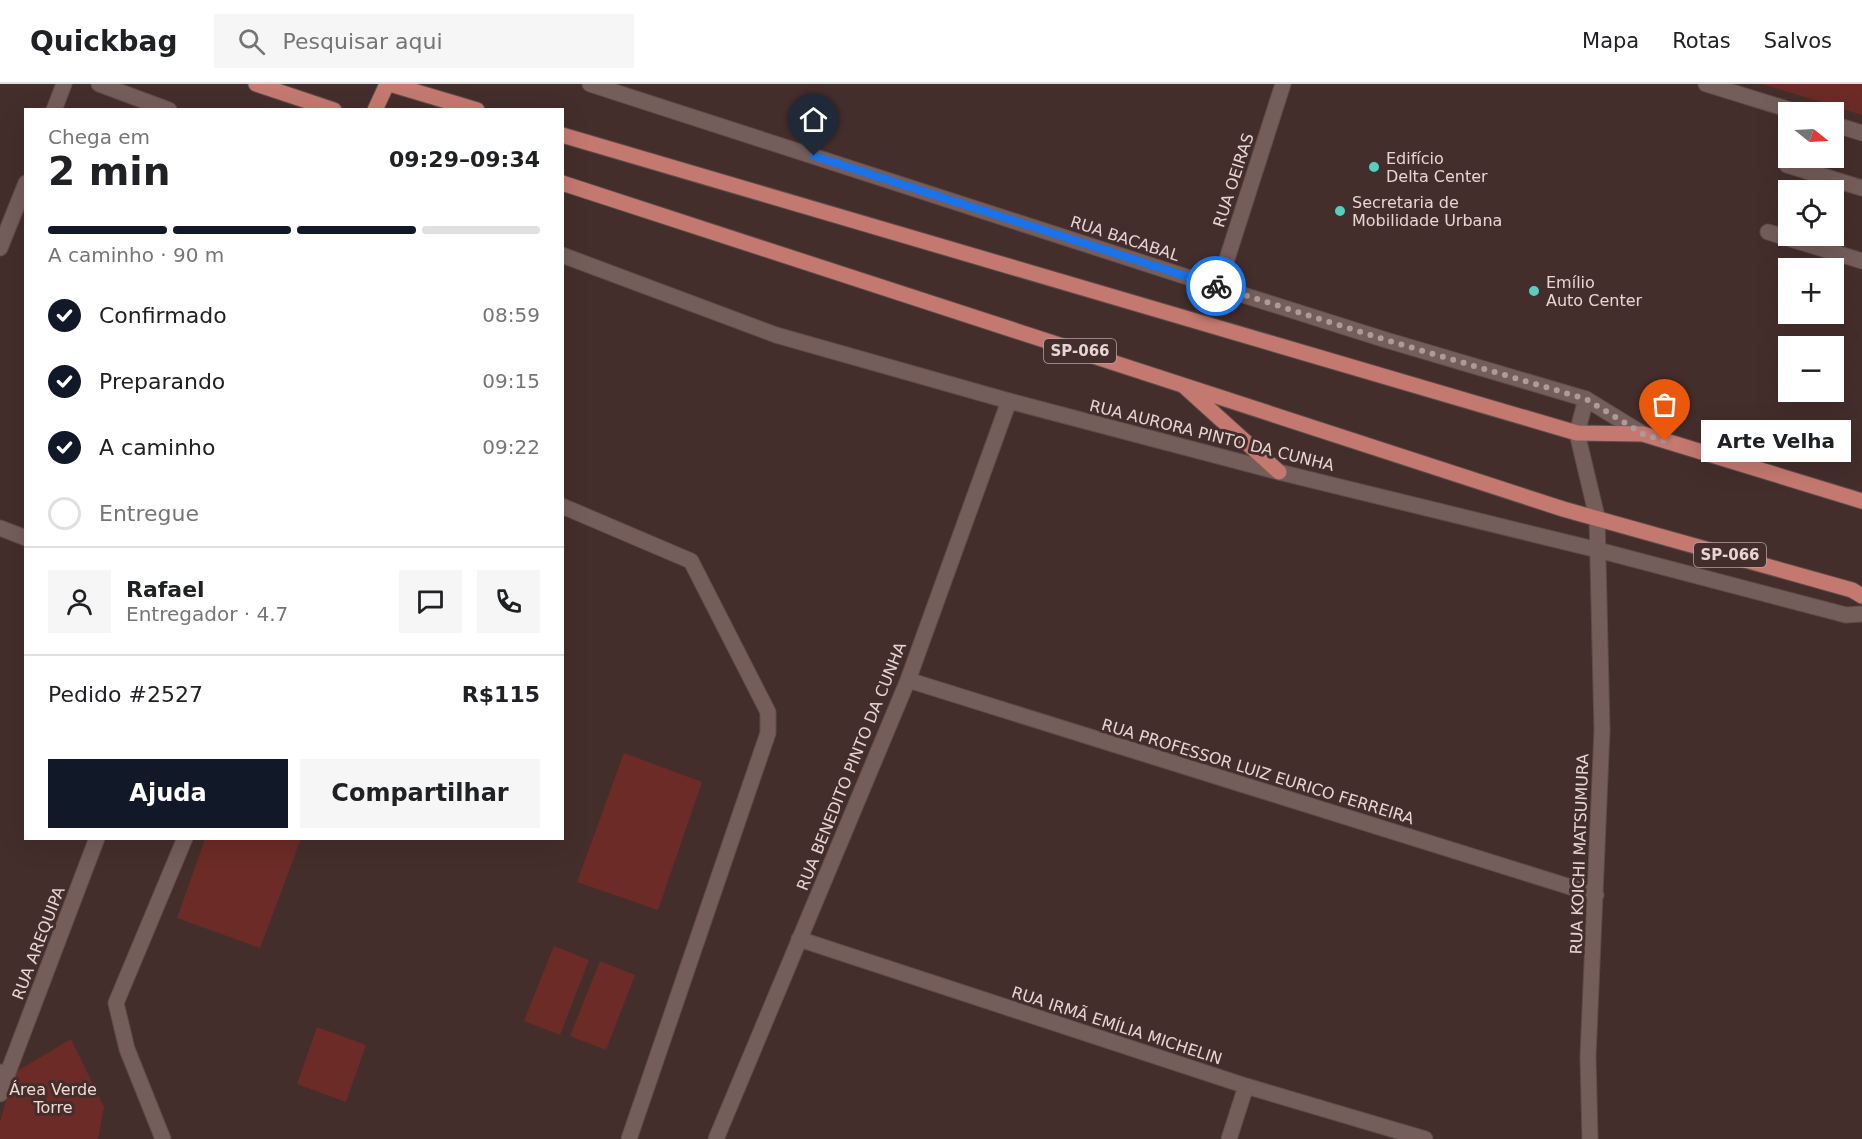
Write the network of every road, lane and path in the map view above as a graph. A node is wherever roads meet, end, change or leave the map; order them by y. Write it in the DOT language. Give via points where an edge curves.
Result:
graph roads {
  1 [pos="64,84"];
  2 [pos="99,84"];
  3 [pos="256,84"];
  4 [pos="389,84"];
  5 [pos="590,84"];
  6 [pos="1283,84"];
  7 [pos="1706,84"];
  8 [pos="1778,106"];
  9 [pos="55,108"];
  10 [pos="164,108"];
  11 [pos="328,108"];
  12 [pos="376,108"];
  13 [pos="470,108"];
  14 [pos="1844,127"];
  15 [pos="1862,133"];
  16 [pos="564,136"];
  17 [pos="1796,168"];
  18 [pos="564,184"];
  19 [pos="24,188"];
  20 [pos="1862,188"];
  21 [pos="1768,232"];
  22 [pos="0,248"];
  23 [pos="564,256"];
  24 [pos="1862,261"];
  25 [pos="1218,287"];
  26 [pos="1181,383"];
  27 [pos="1586,399"];
  28 [pos="1009,401"];
  29 [pos="1577,433"];
  30 [pos="1643,434"];
  31 [pos="1279,472"];
  32 [pos="1862,501"];
  33 [pos="564,507"];
  34 [pos="1597,517"];
  35 [pos="0,528"];
  36 [pos="24,537"];
  37 [pos="1598,550"];
  38 [pos="1862,596"];
  39 [pos="1862,614"];
  40 [pos="908,680"];
  41 [pos="96,840"];
  42 [pos="184,840"];
  43 [pos="1596,895"];
  44 [pos="799,939"];
  45 [pos="4,1074"];
  46 [pos="1246,1086"];
  47 [pos="0,1094"];
  48 [pos="163,1139"];
  49 [pos="629,1139"];
  50 [pos="716,1139"];
  51 [pos="1229,1139"];
  52 [pos="1425,1139"];
  53 [pos="1590,1139"];
  1 -- 9 [label="street"];
  2 -- 10 [label="street"];
  3 -- 11 [label="main road"];
  4 -- 12 [label="main road"];
  4 -- 13 [label="main road"];
  5 -- 25 [label="street, RUA BACABAL"];
  6 -- 25 [label="street, RUA OEIRAS"];
  7 -- 8 [label="street"];
  14 -- 15 [label="street"];
  16 -- 29 [label="main road"];
  17 -- 20 [label="street"];
  18 -- 26 [label="main road, SP-066"];
  19 -- 22 [label="street"];
  21 -- 24 [label="street"];
  23 -- 28 [label="street, RUA AURORA PINTO DA CUNHA" via="776,335"];
  25 -- 27 [label="street, RUA BACABAL"];
  26 -- 31 [label="main road"];
  26 -- 34 [label="main road, SP-066"];
  27 -- 29 [label="street"];
  27 -- 30 [label="street, RUA BACABAL"];
  28 -- 31 [label="street, RUA AURORA PINTO DA CUNHA"];
  28 -- 40 [label="street, RUA BENEDITO PINTO DA CUNHA"];
  29 -- 30 [label="main road"];
  29 -- 34 [label="street, RUA KOICHI MATSUMURA"];
  30 -- 32 [label="main road"];
  31 -- 37 [label="street, RUA AURORA PINTO DA CUNHA"];
  33 -- 49 [label="street" via="691,561 768,712 768,733"];
  34 -- 37 [label="street, RUA KOICHI MATSUMURA"];
  34 -- 38 [label="main road, SP-066"];
  35 -- 36 [label="street"];
  37 -- 39 [label="street, RUA AURORA PINTO DA CUNHA" via="1846,615"];
  37 -- 43 [label="street, RUA KOICHI MATSUMURA" via="1602,730"];
  40 -- 43 [label="street, RUA PROFESSOR LUIZ EURICO FERREIRA"];
  40 -- 44 [label="street, RUA BENEDITO PINTO DA CUNHA"];
  41 -- 45 [label="street, RUA AREQUIPA"];
  42 -- 48 [label="street" via="116,1003 127,1049"];
  43 -- 53 [label="street, RUA KOICHI MATSUMURA" via="1588,1057"];
  44 -- 46 [label="street, RUA IRMÃ EMÍLIA MICHELIN"];
  44 -- 50 [label="street, RUA BENEDITO PINTO DA CUNHA"];
  45 -- 47 [label="street, RUA AREQUIPA"];
  46 -- 51 [label="street"];
  46 -- 52 [label="street, RUA IRMÃ EMÍLIA MICHELIN"];
}
